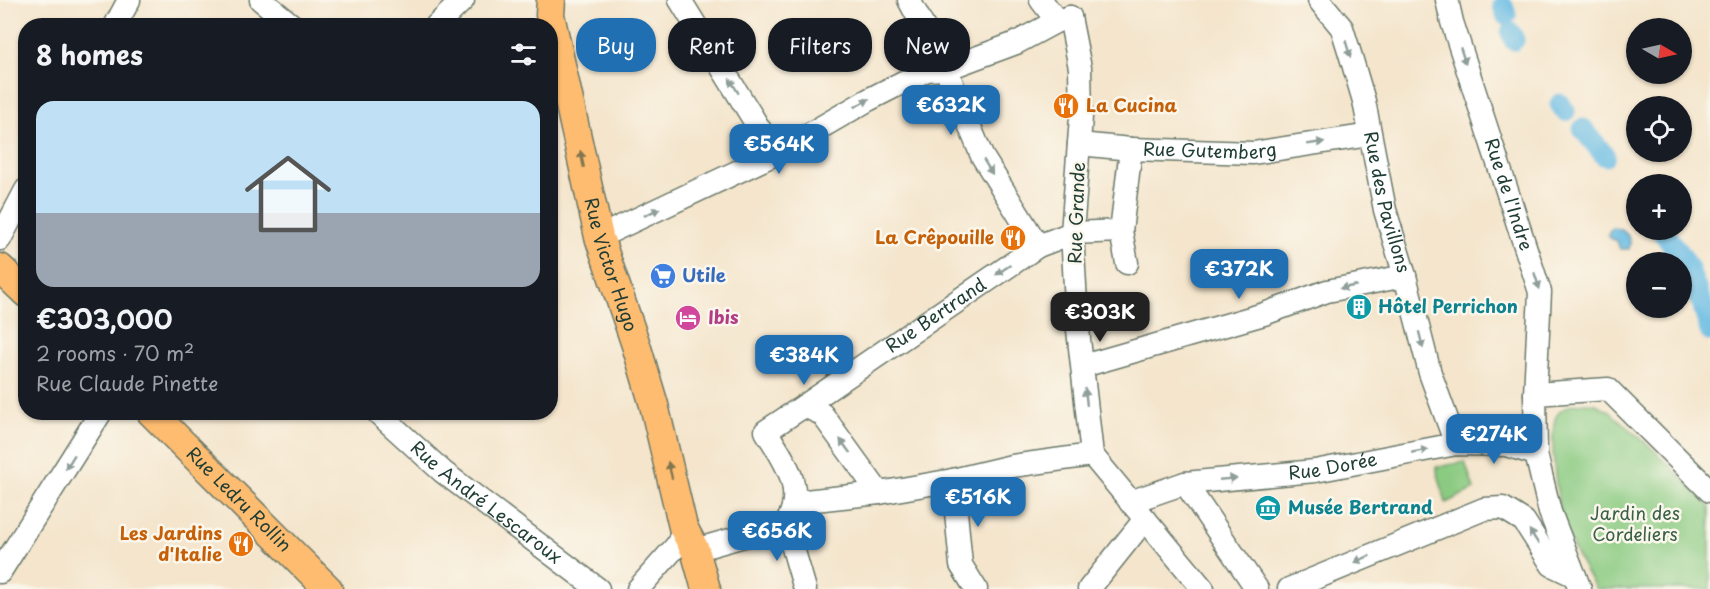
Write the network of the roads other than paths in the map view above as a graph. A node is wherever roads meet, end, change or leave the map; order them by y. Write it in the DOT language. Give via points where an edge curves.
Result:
graph roads {
  1 [pos="129,0"];
  2 [pos="261,0"];
  3 [pos="463,0"];
  4 [pos="551,0"];
  5 [pos="680,0"];
  6 [pos="909,0"];
  7 [pos="1041,0"];
  8 [pos="1318,0"];
  9 [pos="1447,0"];
  10 [pos="1070,13"];
  11 [pos="120,18"];
  12 [pos="283,18"];
  13 [pos="444,18"];
  14 [pos="551,18"];
  15 [pos="919,18"];
  16 [pos="558,51"];
  17 [pos="970,60"];
  18 [pos="923,72"];
  19 [pos="947,72"];
  20 [pos="1370,135"];
  21 [pos="1079,144"];
  22 [pos="1131,149"];
  23 [pos="775,154"];
  24 [pos="18,205"];
  25 [pos="1121,231"];
  26 [pos="1072,233"];
  27 [pos="599,237"];
  28 [pos="0,239"];
  29 [pos="1038,246"];
  30 [pos="1127,263"];
  31 [pos="0,268"];
  32 [pos="1406,276"];
  33 [pos="18,285"];
  34 [pos="1083,366"];
  35 [pos="1535,394"];
  36 [pos="804,406"];
  37 [pos="96,420"];
  38 [pos="159,420"];
  39 [pos="386,420"];
  40 [pos="1456,444"];
  41 [pos="1536,454"];
  42 [pos="1092,455"];
  43 [pos="790,474"];
  44 [pos="953,480"];
  45 [pos="1185,483"];
  46 [pos="1710,491"];
  47 [pos="879,493"];
  48 [pos="819,500"];
  49 [pos="796,502"];
  50 [pos="1130,502"];
  51 [pos="1145,519"];
  52 [pos="786,524"];
  53 [pos="689,538"];
  54 [pos="0,572"];
  55 [pos="1578,583"];
  56 [pos="328,589"];
  57 [pos="598,589"];
  58 [pos="638,589"];
  59 [pos="706,589"];
  60 [pos="805,589"];
  61 [pos="976,589"];
  62 [pos="1089,589"];
  63 [pos="1203,589"];
  64 [pos="1257,589"];
  65 [pos="1289,589"];
  1 -- 11 [label="street"];
  2 -- 12 [label="street"];
  3 -- 13 [label="street"];
  14 -- 4 [label="main road, Rue Victor Hugo, one-way"];
  23 -- 5 [label="street, one-way"];
  6 -- 15 [label="street"];
  7 -- 10 [label="street, Rue Grande"];
  8 -- 20 [label="street, Rue des Pavillons, one-way" via="1341,28 1364,101"];
  9 -- 35 [label="street, Rue de l'Indre, one-way" via="1540,292"];
  10 -- 17 [label="street" via="1016,43"];
  10 -- 21 [label="street, Rue Grande" via="1080,68"];
  27 -- 16 [label="main road, Rue Victor Hugo, one-way"];
  23 -- 18 [label="street, one-way"];
  19 -- 29 [label="street, one-way" via="982,156"];
  22 -- 20 [label="street, Rue Gutemberg, one-way" via="1253,153"];
  20 -- 32 [label="street, Rue des Pavillons" via="1385,210"];
  21 -- 22 [label="street"];
  21 -- 26 [label="street, Rue Grande"];
  22 -- 25 [label="street, Rue Gutemberg"];
  27 -- 23 [label="street, one-way"];
  24 -- 28 [label="street"];
  25 -- 26 [label="street"];
  25 -- 30 [label="street, Rue Gutemberg"];
  26 -- 29 [label="street, Rue Bertrand"];
  26 -- 34 [label="street, Rue Grande"];
  53 -- 27 [label="main road, Rue Victor Hugo, one-way" via="654,405"];
  29 -- 36 [label="street, Rue Bertrand, one-way"];
  31 -- 33 [label="main road"];
  32 -- 34 [label="street, one-way" via="1327,291 1253,317"];
  32 -- 40 [label="street, Rue des Pavillons, one-way" via="1430,373"];
  42 -- 34 [label="street, Rue Grande, one-way"];
  35 -- 41 [label="street, Rue de l'Indre"];
  35 -- 46 [label="street" via="1608,389"];
  36 -- 43 [label="street, Rue Bertrand" via="766,430"];
  47 -- 36 [label="street, one-way" via="822,414"];
  37 -- 54 [label="street, one-way"];
  38 -- 56 [label="main road, Rue Ledru Rollin"];
  39 -- 57 [label="street, Rue André Lescaroux" via="443,472"];
  40 -- 41 [label="street, Rue Dorée" via="1506,445"];
  45 -- 40 [label="street, Rue Dorée, one-way" via="1315,471"];
  41 -- 55 [label="street, Rue de l'Indre" via="1550,512"];
  42 -- 44 [label="street" via="1011,466"];
  42 -- 50 [label="street"];
  43 -- 48 [label="street" via="804,493"];
  43 -- 49 [label="street"];
  44 -- 47 [label="street"];
  44 -- 61 [label="street" via="961,565"];
  45 -- 50 [label="street, Rue Dorée"];
  45 -- 64 [label="street"];
  47 -- 48 [label="street"];
  48 -- 49 [label="street"];
  49 -- 52 [label="street"];
  50 -- 51 [label="street"];
  51 -- 62 [label="street"];
  51 -- 63 [label="street"];
  52 -- 53 [label="street"];
  52 -- 60 [label="street"];
  53 -- 58 [label="street" via="678,543"];
  53 -- 59 [label="main road, Rue Victor Hugo"];
  55 -- 65 [label="street, one-way" via="1552,565 1524,521 1503,508 1484,509"];
}
